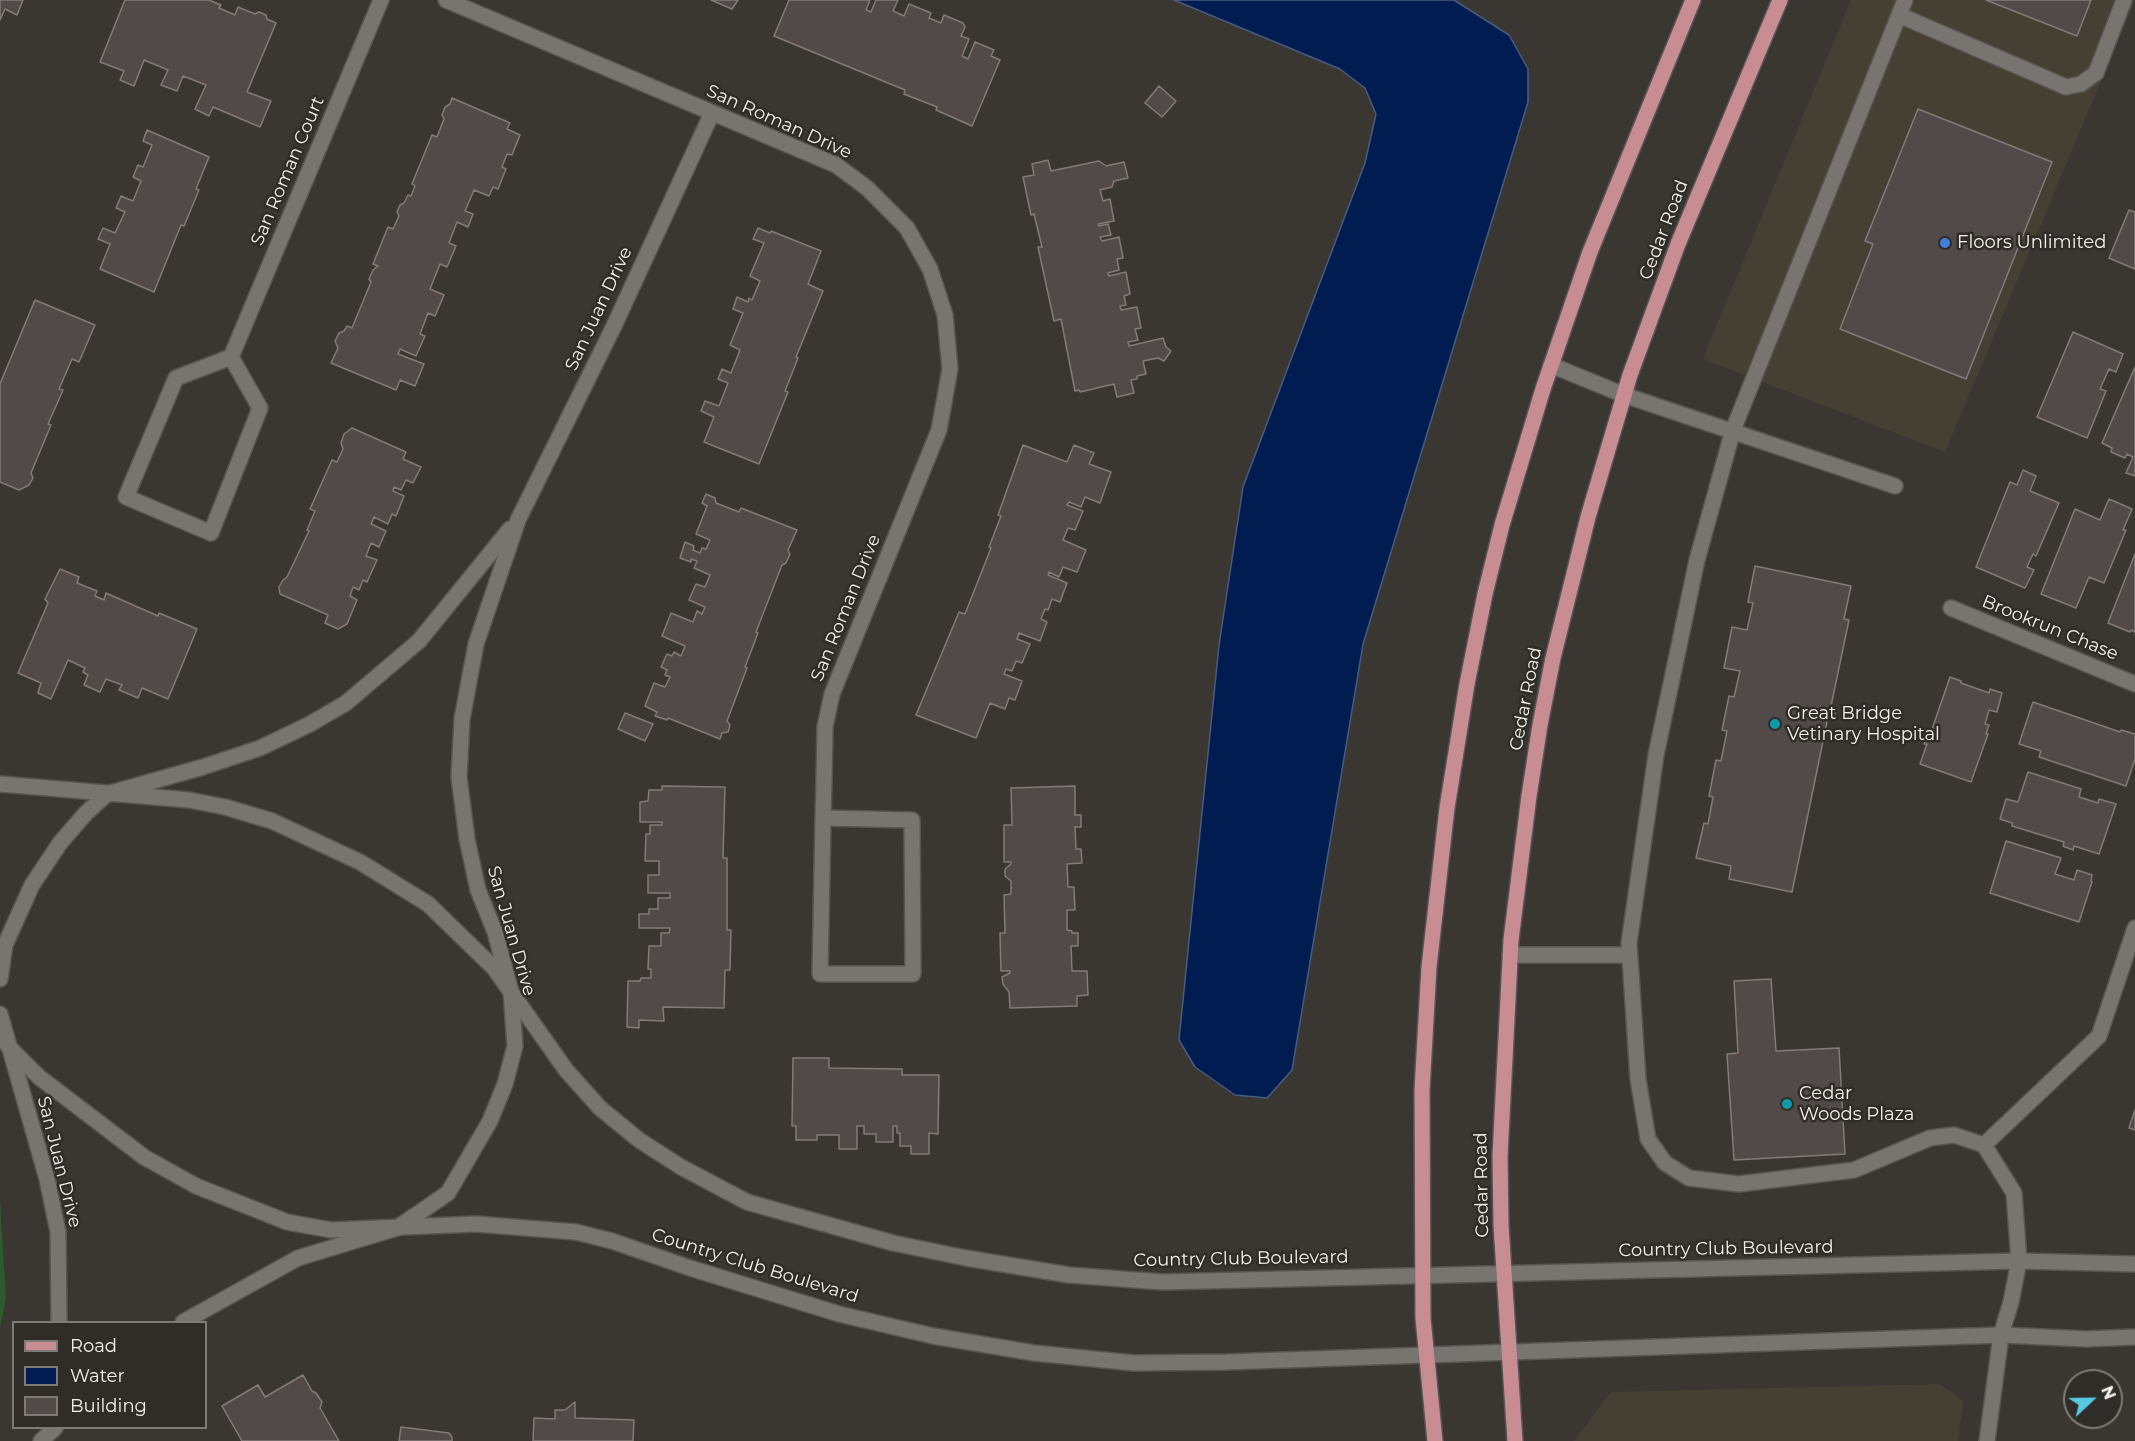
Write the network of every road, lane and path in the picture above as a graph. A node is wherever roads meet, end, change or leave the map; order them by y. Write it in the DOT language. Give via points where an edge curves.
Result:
graph roads {
  1 [pos="381,0"];
  2 [pos="446,0"];
  3 [pos="1693,0"];
  4 [pos="1780,0"];
  5 [pos="1905,0"];
  6 [pos="2124,0"];
  7 [pos="1899,15"];
  8 [pos="712,113"];
  9 [pos="231,357"];
  10 [pos="1551,364"];
  11 [pos="1624,395"];
  12 [pos="1733,430"];
  13 [pos="1895,486"];
  14 [pos="518,520"];
  15 [pos="1951,608"];
  16 [pos="2135,684"];
  17 [pos="0,784"];
  18 [pos="106,794"];
  19 [pos="823,818"];
  20 [pos="2135,928"];
  21 [pos="1629,955"];
  22 [pos="1510,956"];
  23 [pos="0,979"];
  24 [pos="511,992"];
  25 [pos="0,1014"];
  26 [pos="4,1040"];
  27 [pos="1984,1145"];
  28 [pos="398,1228"];
  29 [pos="2019,1261"];
  30 [pos="2135,1264"];
  31 [pos="1504,1274"];
  32 [pos="1423,1275"];
  33 [pos="59,1321"];
  34 [pos="187,1321"];
  35 [pos="2001,1335"];
  36 [pos="2135,1337"];
  37 [pos="1508,1351"];
  38 [pos="1426,1354"];
  39 [pos="54,1429"];
  40 [pos="42,1441"];
  41 [pos="1435,1441"];
  42 [pos="1515,1441"];
  43 [pos="1987,1441"];
  1 -- 9 [label="street, San Roman Court"];
  2 -- 8 [label="street, San Roman Drive"];
  3 -- 10 [label="main road" via="1590,252"];
  4 -- 11 [label="main road, Cedar Road" via="1678,244"];
  5 -- 7 [label="street"];
  6 -- 7 [label="street" via="2096,73 2081,84 2066,87"];
  7 -- 12 [label="street"];
  8 -- 14 [label="street, San Juan Drive" via="614,326"];
  8 -- 19 [label="street, San Roman Drive" via="836,165 867,188 907,228 930,269 945,315 950,369 939,430 832,693 825,727"];
  9 -- 9 [label="street" via="176,378 126,497 211,533 260,408"];
  10 -- 11 [label="street"];
  10 -- 32 [label="main road" via="1485,594 1447,808 1429,967 1422,1090"];
  11 -- 12 [label="street"];
  11 -- 22 [label="main road, Cedar Road" via="1553,658 1528,796"];
  12 -- 13 [label="street"];
  12 -- 21 [label="street" via="1697,560 1656,755"];
  14 -- 18 [label="street, San Juan Drive" via="419,641 346,703 260,748"];
  14 -- 24 [label="street, San Juan Drive" via="476,644 462,719 459,777 478,890"];
  15 -- 16 [label="street, Brookrun Chase"];
  17 -- 18 [label="street, Country Club Boulevard"];
  18 -- 23 [label="street, San Juan Drive" via="60,843 32,885 5,945"];
  18 -- 24 [label="street, Country Club Boulevard" via="189,800 225,807 272,821 360,862 428,904 494,968"];
  19 -- 19 [label="street, San Roman Drive" via="820,974 913,974 912,820"];
  20 -- 27 [label="street" via="2099,1036"];
  21 -- 22 [label="street"];
  21 -- 27 [label="street" via="1638,1079 1648,1140 1665,1163 1689,1179 1739,1184 1854,1170 1930,1138 1954,1135"];
  22 -- 31 [label="main road, Cedar Road" via="1500,1156"];
  24 -- 28 [label="street, San Juan Drive" via="515,1046 490,1121 448,1193"];
  24 -- 32 [label="street, Country Club Boulevard" via="566,1070 600,1108 681,1167 747,1202 893,1243 1069,1275 1162,1282"];
  25 -- 26 [label="street, San Juan Drive"];
  26 -- 28 [label="street, Country Club Boulevard" via="39,1077 116,1136 196,1186 287,1222 331,1230"];
  26 -- 33 [label="street, San Juan Drive" via="47,1179 58,1232"];
  27 -- 29 [label="street" via="2014,1193"];
  28 -- 34 [label="street, San Juan Drive" via="298,1258"];
  28 -- 38 [label="street, Country Club Boulevard" via="476,1224 576,1232 839,1314 933,1336 1034,1353 1134,1363"];
  29 -- 30 [label="street, Country Club Boulevard"];
  29 -- 31 [label="street, Country Club Boulevard"];
  29 -- 35 [label="street"];
  31 -- 32 [label="street, Country Club Boulevard"];
  31 -- 37 [label="main road, Cedar Road"];
  32 -- 38 [label="main road"];
  35 -- 36 [label="street, Country Club Boulevard"];
  35 -- 37 [label="street, Country Club Boulevard"];
  35 -- 43 [label="street"];
  37 -- 38 [label="street, Country Club Boulevard"];
  37 -- 42 [label="main road, Cedar Road"];
  38 -- 41 [label="main road"];
  39 -- 40 [label="street"];
}
